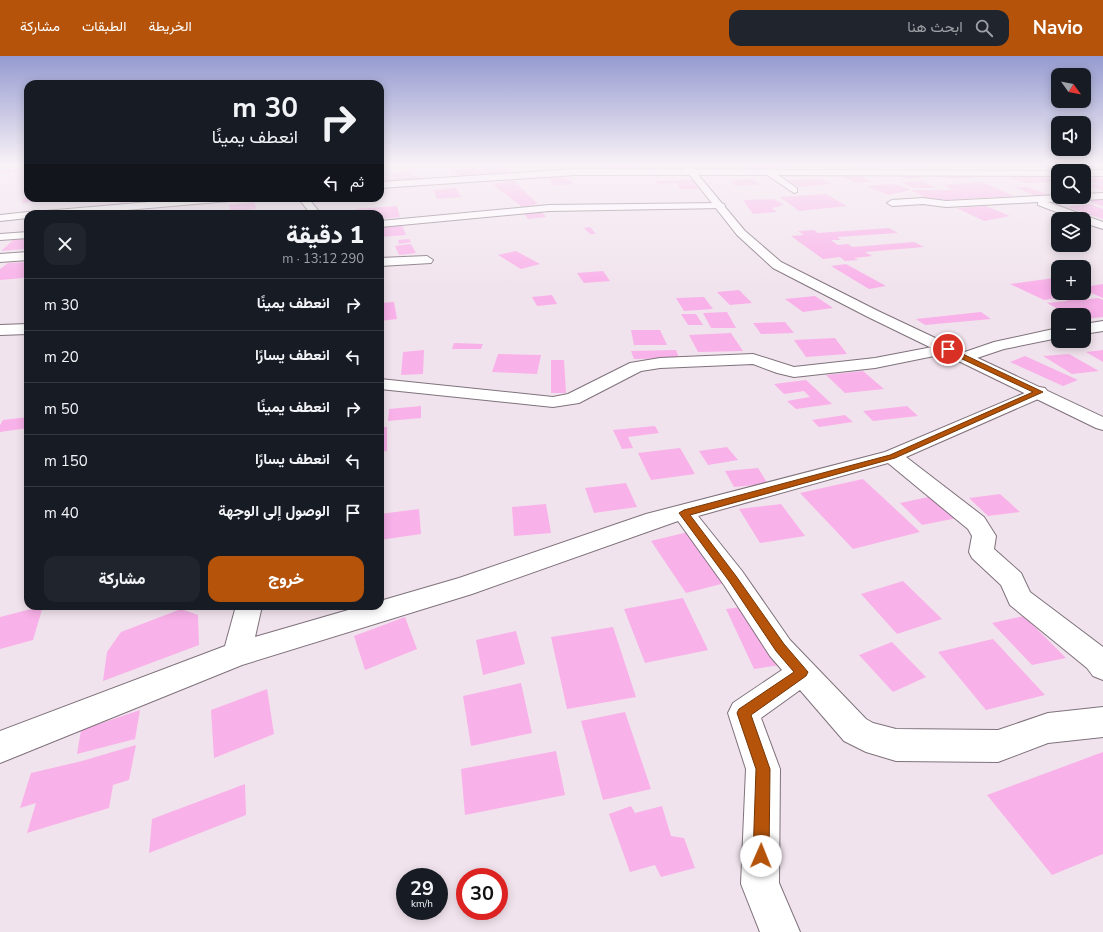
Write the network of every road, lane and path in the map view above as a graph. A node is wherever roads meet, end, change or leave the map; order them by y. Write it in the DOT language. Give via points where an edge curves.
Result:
graph roads {
  1 [pos="167,206"];
  2 [pos="720,206"];
  3 [pos="1050,206"];
  4 [pos="134,210"];
  5 [pos="24,215"];
  6 [pos="0,218"];
  7 [pos="384,224"];
  8 [pos="1103,226"];
  9 [pos="24,235"];
  10 [pos="0,237"];
  11 [pos="24,256"];
  12 [pos="0,258"];
  13 [pos="427,260"];
  14 [pos="384,262"];
  15 [pos="1103,326"];
  16 [pos="1091,328"];
  17 [pos="24,329"];
  18 [pos="0,330"];
  19 [pos="1051,334"];
  20 [pos="948,349"];
  21 [pos="965,357"];
  22 [pos="384,384"];
  23 [pos="1039,392"];
  24 [pos="1103,424"];
  25 [pos="892,456"];
  26 [pos="684,513"];
  27 [pos="248,610"];
  28 [pos="237,654"];
  29 [pos="1103,667"];
  30 [pos="802,672"];
  31 [pos="1103,722"];
  32 [pos="0,747"];
  33 [pos="780,932"];
  1 -- 4 [label="street"];
  2 -- 7 [label="street" via="549,208"];
  2 -- 20 [label="street" via="741,233 777,265"];
  3 -- 8 [label="street"];
  5 -- 6 [label="street"];
  9 -- 10 [label="street"];
  11 -- 12 [label="street"];
  13 -- 14 [label="street"];
  15 -- 16 [label="street"];
  17 -- 18 [label="street"];
  19 -- 21 [label="street" via="1000,345"];
  20 -- 21 [label="street"];
  20 -- 22 [label="street" via="875,363 794,372 784,372 762,360 753,359 660,363 636,367 573,399 553,402"];
  21 -- 23 [label="street"];
  23 -- 24 [label="street"];
  23 -- 25 [label="street"];
  25 -- 26 [label="street"];
  25 -- 29 [label="street" via="976,523 984,536 981,552 1012,580 1019,598 1097,659"];
  26 -- 28 [label="street" via="654,520 463,587"];
  26 -- 30 [label="street" via="733,578 780,648"];
  27 -- 28 [label="street"];
  28 -- 32 [label="street"];
  30 -- 31 [label="street" via="854,730 866,737 896,745 998,746 1048,728"];
  30 -- 33 [label="street" via="744,713 763,769 760,884"];
}
